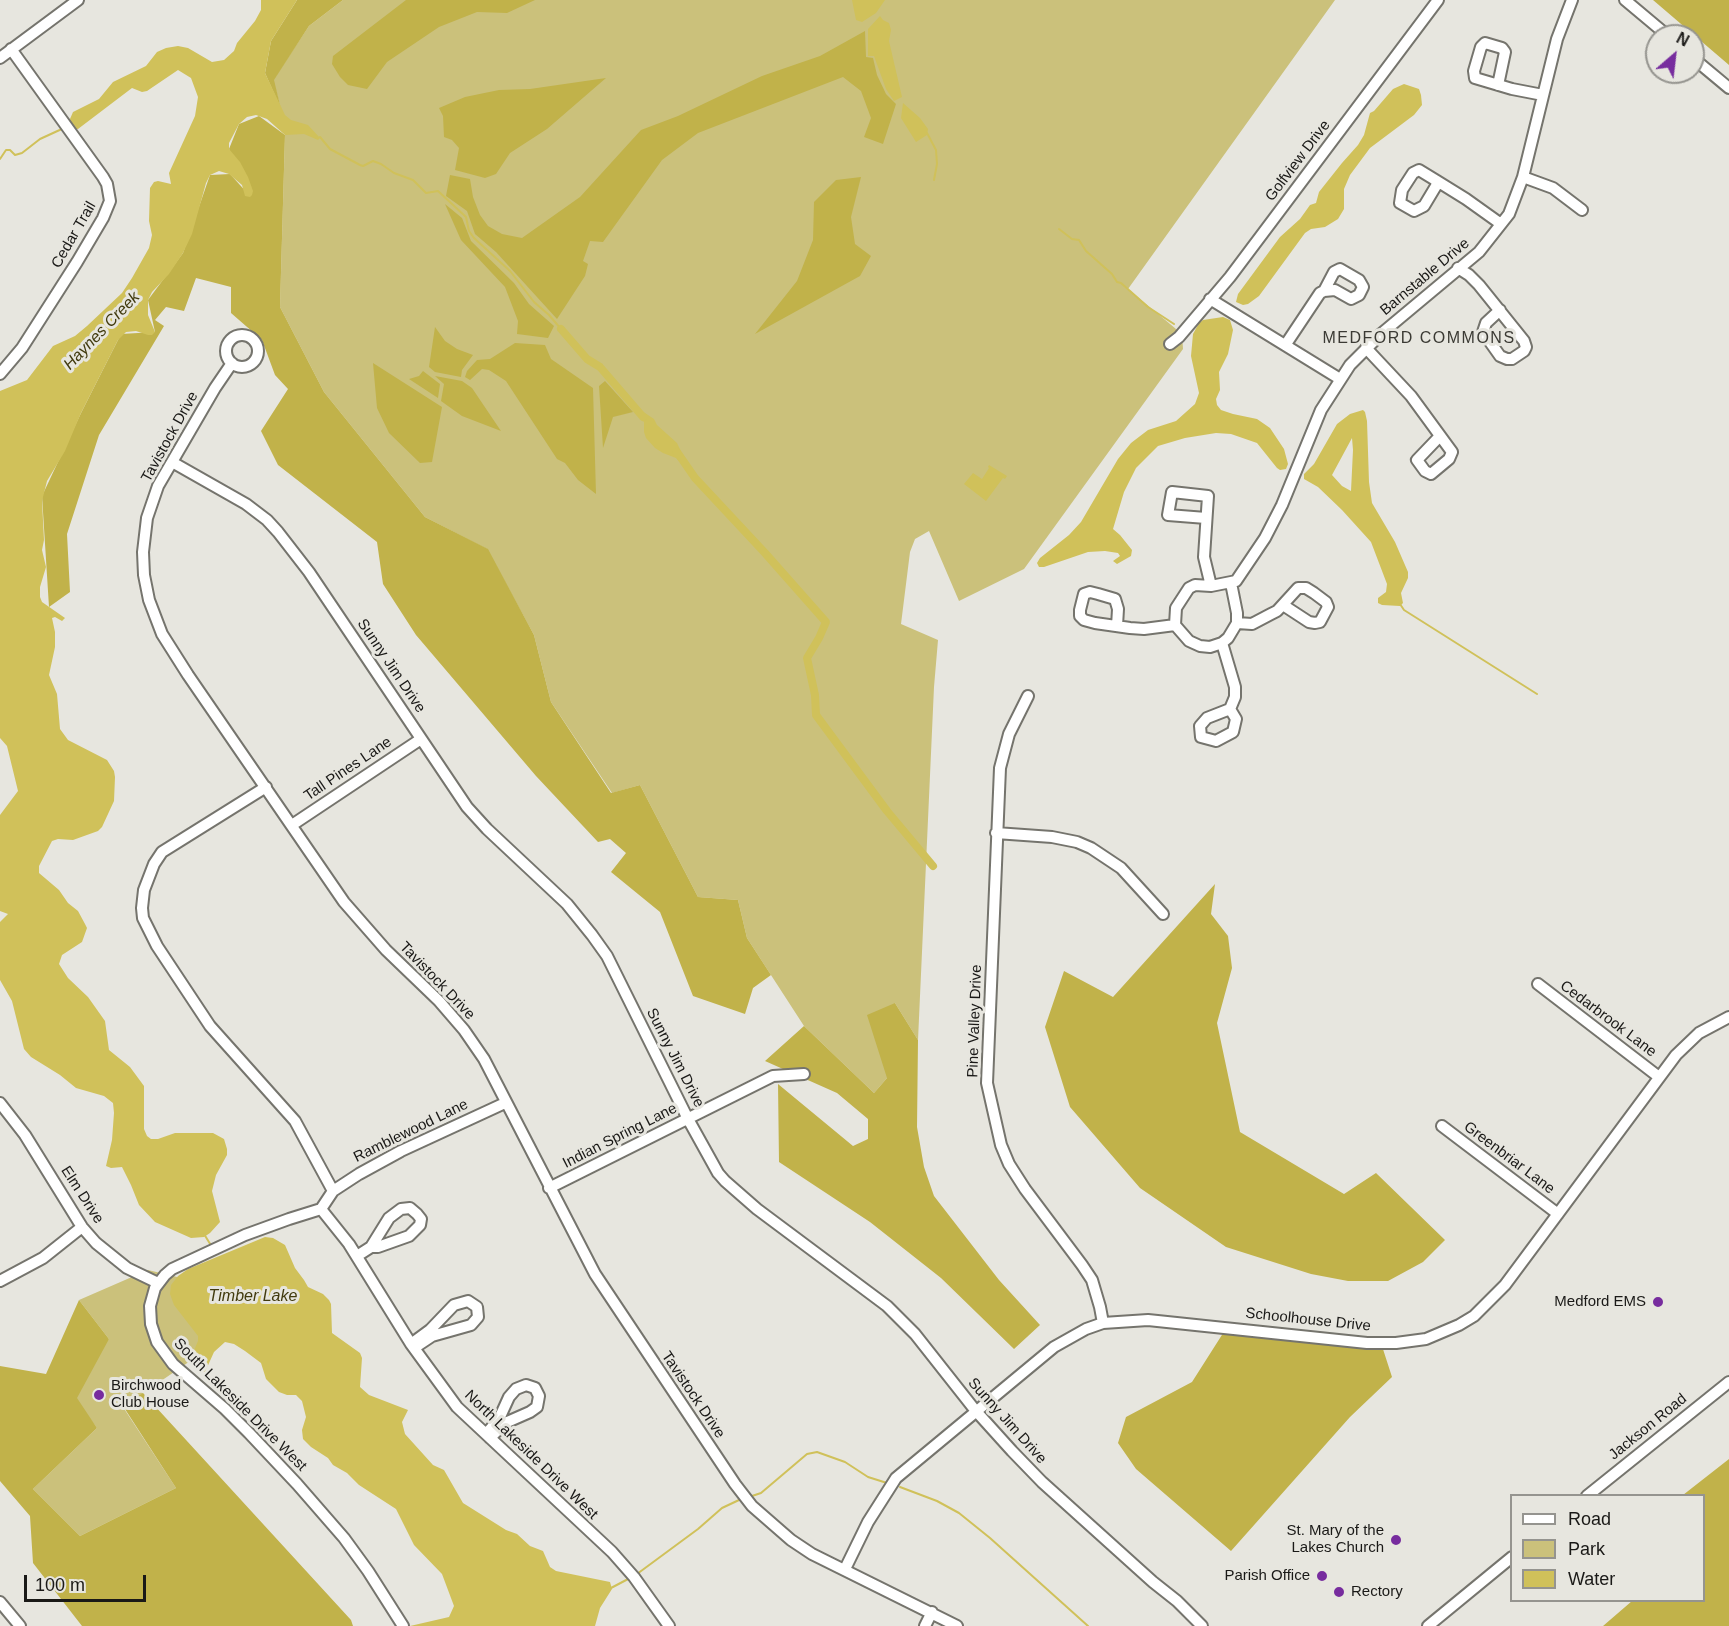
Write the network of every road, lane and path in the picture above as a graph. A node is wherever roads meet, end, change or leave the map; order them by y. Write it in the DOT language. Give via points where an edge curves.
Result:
graph roads {
  1 [pos="78,0"];
  2 [pos="1438,0"];
  3 [pos="1572,0"];
  4 [pos="1625,0"];
  5 [pos="1654,24"];
  6 [pos="11,50"];
  7 [pos="0,58"];
  8 [pos="1705,68"];
  9 [pos="1498,85"];
  10 [pos="1729,88"];
  11 [pos="1543,96"];
  12 [pos="1523,177"];
  13 [pos="1437,181"];
  14 [pos="1582,210"];
  15 [pos="1501,224"];
  16 [pos="1458,268"];
  17 [pos="1324,291"];
  18 [pos="1210,299"];
  19 [pos="1500,310"];
  20 [pos="1174,340"];
  21 [pos="1286,344"];
  22 [pos="1366,348"];
  23 [pos="232,363"];
  24 [pos="0,374"];
  25 [pos="1340,379"];
  26 [pos="1440,436"];
  27 [pos="172,462"];
  28 [pos="1206,518"];
  29 [pos="1231,583"];
  30 [pos="1211,586"];
  31 [pos="1283,605"];
  32 [pos="1237,623"];
  33 [pos="1117,626"];
  34 [pos="1175,626"];
  35 [pos="1222,643"];
  36 [pos="1028,696"];
  37 [pos="1230,710"];
  38 [pos="421,738"];
  39 [pos="266,788"];
  40 [pos="292,825"];
  41 [pos="996,833"];
  42 [pos="1163,914"];
  43 [pos="1538,984"];
  44 [pos="1729,1017"];
  45 [pos="804,1074"];
  46 [pos="1659,1077"];
  47 [pos="0,1103"];
  48 [pos="505,1103"];
  49 [pos="688,1119"];
  50 [pos="1442,1126"];
  51 [pos="549,1188"];
  52 [pos="333,1191"];
  53 [pos="321,1209"];
  54 [pos="1558,1214"];
  55 [pos="82,1227"];
  56 [pos="371,1247"];
  57 [pos="357,1256"];
  58 [pos="0,1281"];
  59 [pos="158,1283"];
  60 [pos="1103,1323"];
  61 [pos="413,1346"];
  62 [pos="1729,1382"];
  63 [pos="975,1410"];
  64 [pos="488,1436"];
  65 [pos="1589,1494"];
  66 [pos="1510,1559"];
  67 [pos="844,1569"];
  68 [pos="0,1602"];
  69 [pos="932,1612"];
  70 [pos="20,1626"];
  71 [pos="403,1626"];
  72 [pos="669,1626"];
  73 [pos="925,1626"];
  74 [pos="957,1626"];
  75 [pos="1202,1626"];
  76 [pos="1428,1626"];
  1 -- 6 [label="street"];
  2 -- 18 [label="street, Golfview Drive"];
  3 -- 11 [label="street, Barnstable Drive" via="1557,39"];
  4 -- 5 [label="street"];
  6 -- 7 [label="street"];
  6 -- 24 [label="street, Cedar Trail" via="108,184 110,201 77,262 22,348"];
  8 -- 10 [label="street"];
  9 -- 11 [label="street"];
  11 -- 12 [label="street, Barnstable Drive"];
  12 -- 14 [label="street" via="1551,187"];
  12 -- 15 [label="street, Barnstable Drive" via="1509,214"];
  13 -- 13 [label="street" via="1419,170 1413,173 1402,190 1400,203 1414,212 1424,206"];
  13 -- 15 [label="street"];
  15 -- 16 [label="street, Barnstable Drive" via="1479,252"];
  16 -- 19 [label="street" via="1469,274"];
  16 -- 22 [label="street, Barnstable Drive"];
  17 -- 21 [label="street"];
  18 -- 20 [label="street, Golfview Drive"];
  18 -- 21 [label="street"];
  19 -- 19 [label="street" via="1526,347 1512,359 1500,356 1483,332 1486,323"];
  21 -- 25 [label="street"];
  22 -- 25 [label="street, Barnstable Drive"];
  22 -- 26 [label="street" via="1411,396"];
  23 -- 27 [label="street, Tavistock Drive"];
  25 -- 29 [label="street, Barnstable Drive" via="1320,411 1280,511 1236,581"];
  27 -- 38 [label="street, Sunny Jim Drive" via="246,504 278,532"];
  27 -- 39 [label="street, Tavistock Drive" via="158,486 145,530 143,563 149,600 168,645"];
  28 -- 30 [label="street" via="1204,557"];
  29 -- 30 [label="street"];
  29 -- 32 [label="street"];
  30 -- 34 [label="street" via="1189,588 1176,608"];
  31 -- 32 [label="street" via="1254,623"];
  32 -- 35 [label="street"];
  33 -- 34 [label="street"];
  34 -- 35 [label="street" via="1200,646"];
  35 -- 37 [label="street" via="1235,687"];
  36 -- 41 [label="street, Pine Valley Drive" via="1003,750"];
  38 -- 40 [label="street, Tall Pines Lane"];
  38 -- 49 [label="street, Sunny Jim Drive" via="467,807 567,904 600,946"];
  39 -- 40 [label="street, Tavistock Drive"];
  39 -- 52 [label="street" via="162,852 146,882 143,918 199,1009 231,1052 302,1131"];
  40 -- 48 [label="street, Tavistock Drive" via="358,921 464,1030 484,1059"];
  41 -- 42 [label="street" via="1052,837 1091,848 1120,868"];
  41 -- 60 [label="street, Pine Valley Drive" via="987,1072 991,1103 1009,1164 1092,1280"];
  43 -- 46 [label="street, Cedarbrook Lane"];
  44 -- 46 [label="street, Schoolhouse Drive" via="1688,1042"];
  45 -- 49 [label="street, Indian Spring Lane" via="773,1076"];
  46 -- 54 [label="street, Schoolhouse Drive"];
  47 -- 55 [label="street, Elm Drive" via="38,1154"];
  48 -- 51 [label="street, Tavistock Drive"];
  48 -- 52 [label="street, Ramblewood Lane" via="401,1151"];
  49 -- 51 [label="street, Indian Spring Lane"];
  49 -- 63 [label="street, Sunny Jim Drive" via="725,1181 887,1306 915,1334"];
  50 -- 54 [label="street, Greenbriar Lane"];
  51 -- 67 [label="street, Tavistock Drive" via="598,1280 735,1484 761,1515 790,1540"];
  52 -- 53 [label="street"];
  53 -- 57 [label="street, North Lakeside Drive West"];
  53 -- 59 [label="street" via="197,1256 172,1269"];
  54 -- 60 [label="street, Schoolhouse Drive" via="1491,1300 1474,1316 1426,1339 1367,1343 1162,1321"];
  55 -- 58 [label="street" via="43,1258"];
  55 -- 59 [label="street, Elm Drive" via="127,1268"];
  56 -- 56 [label="street" via="416,1232 421,1219 410,1208 400,1209 389,1218"];
  56 -- 57 [label="street"];
  57 -- 61 [label="street, North Lakeside Drive West"];
  59 -- 71 [label="street, South Lakeside Drive West" via="150,1306 151,1324 167,1357 225,1409 297,1484 362,1563"];
  60 -- 63 [label="street, Schoolhouse Drive" via="1064,1340"];
  61 -- 61 [label="street" via="454,1305 468,1301 477,1307 478,1317 471,1325"];
  61 -- 64 [label="street, North Lakeside Drive West" via="457,1407"];
  62 -- 65 [label="street, Jackson Road"];
  63 -- 67 [label="street, Schoolhouse Drive" via="896,1478"];
  63 -- 75 [label="street, Sunny Jim Drive" via="1042,1482"];
  64 -- 64 [label="street" via="537,1407 539,1396 535,1388 526,1385 516,1389"];
  64 -- 72 [label="street, North Lakeside Drive West" via="612,1552"];
  66 -- 76 [label="street"];
  67 -- 69 [label="street, Tavistock Drive"];
  68 -- 70 [label="street"];
  69 -- 73 [label="street"];
  69 -- 74 [label="street, Tavistock Drive"];
}
